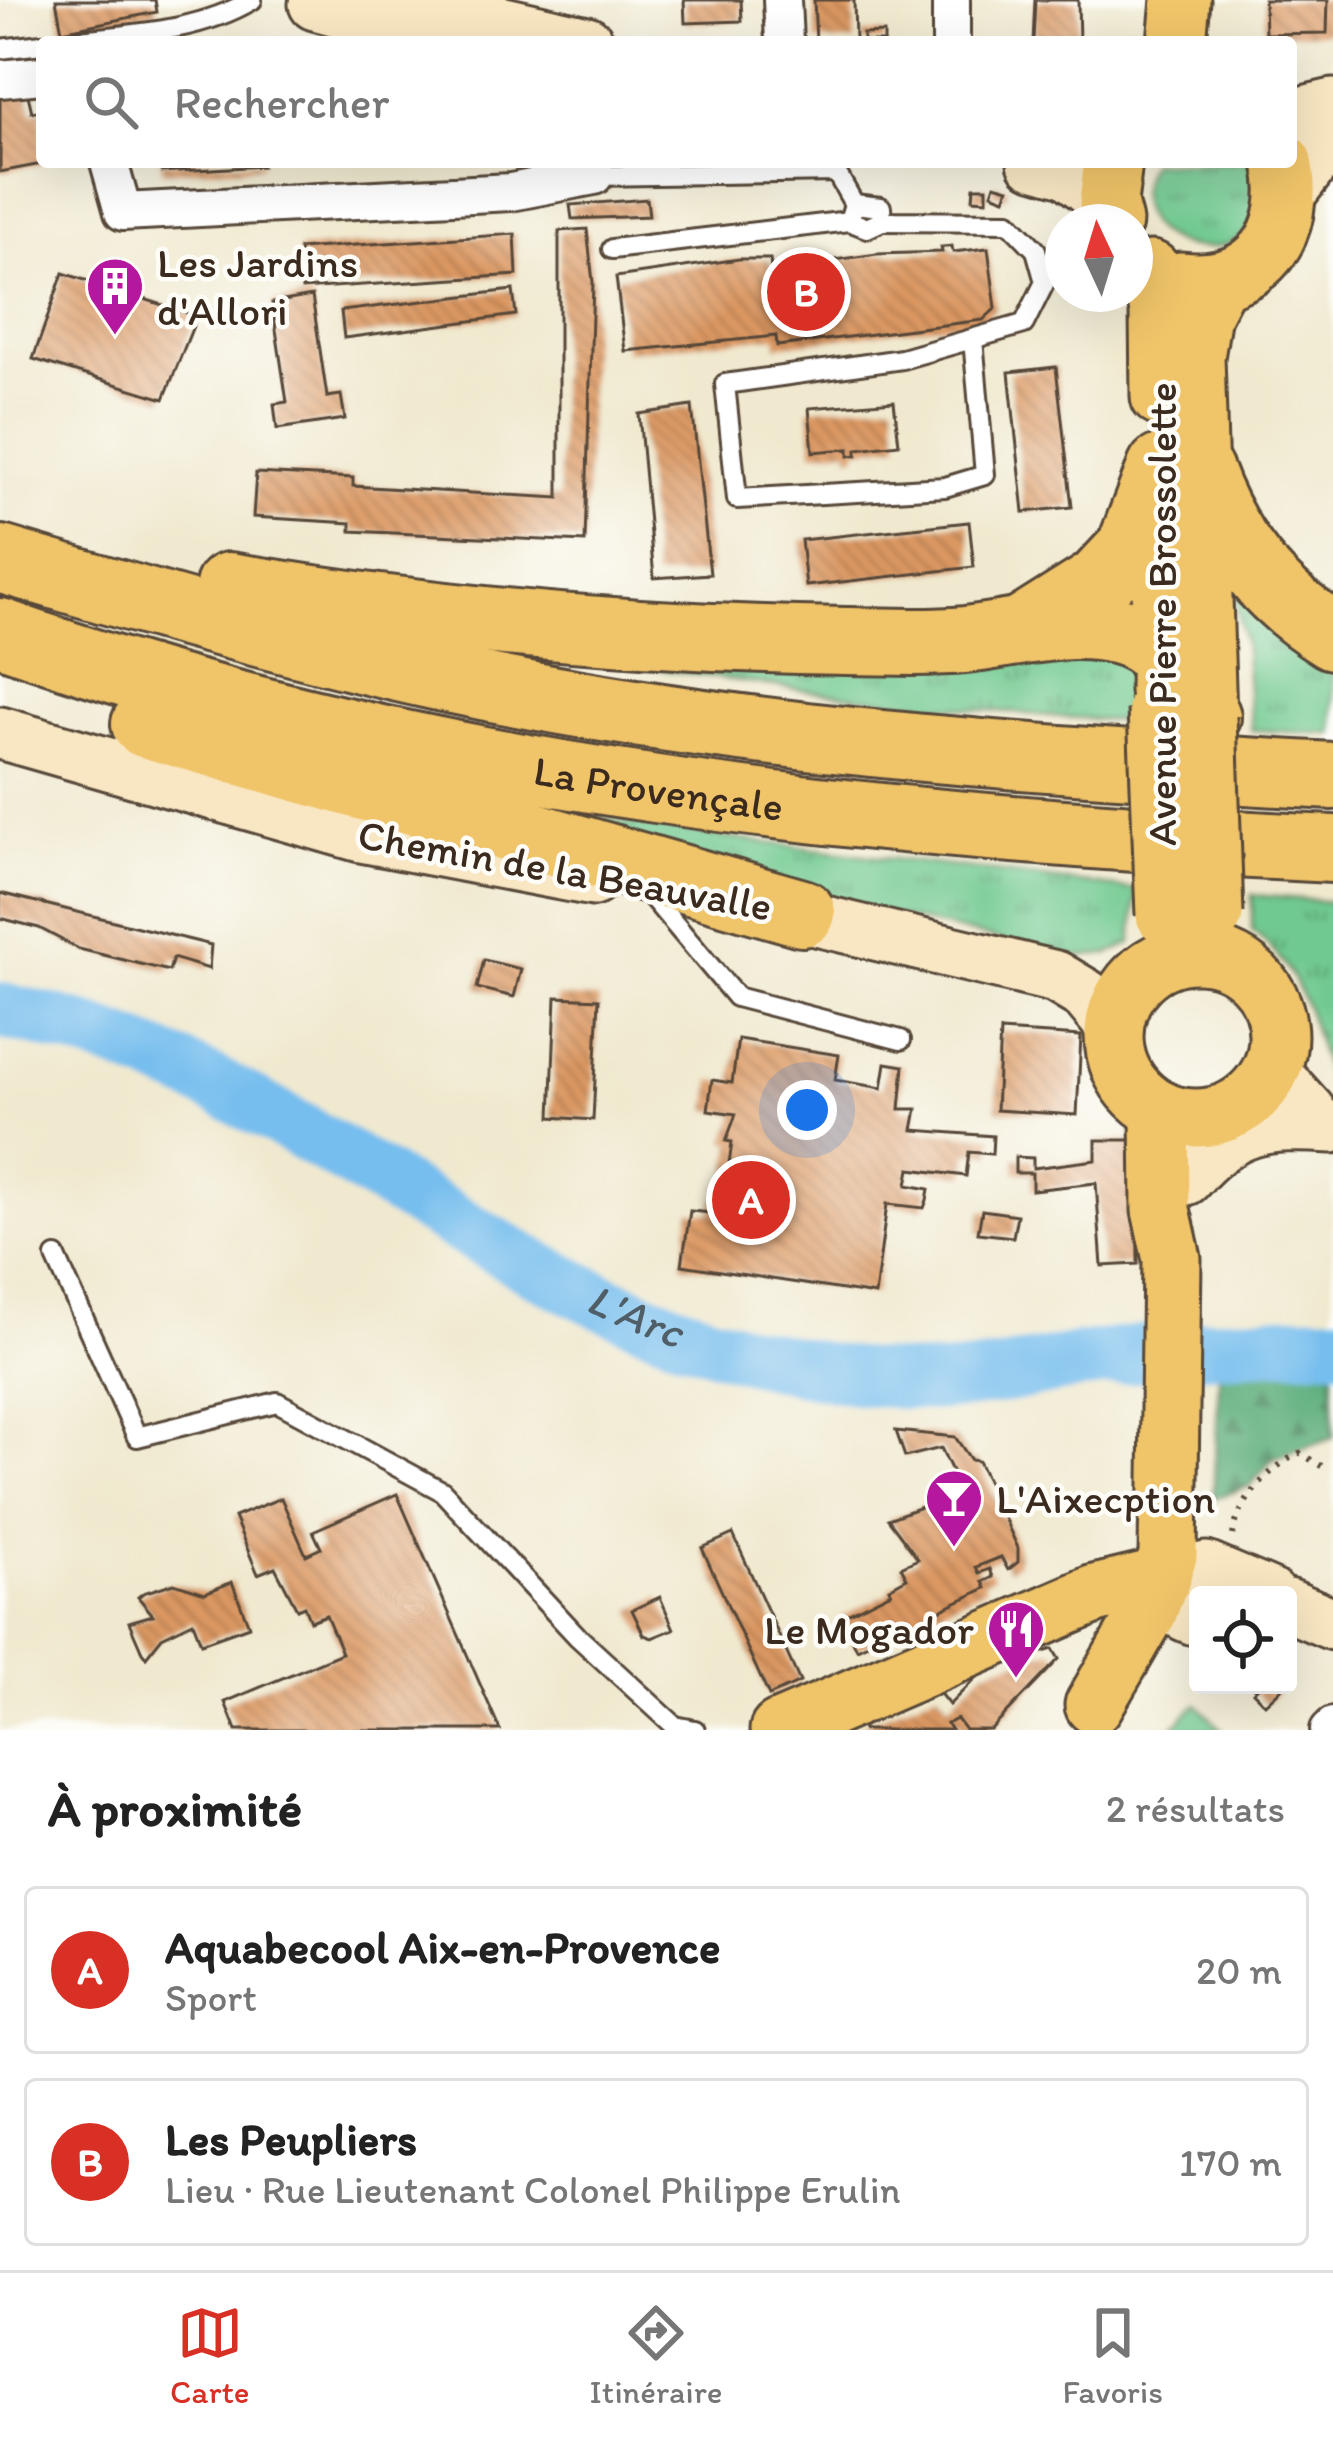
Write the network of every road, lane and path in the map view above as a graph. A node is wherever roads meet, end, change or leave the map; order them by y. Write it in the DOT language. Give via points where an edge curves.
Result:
graph roads {
  1 [pos="252,0"];
  2 [pos="403,0"];
  3 [pos="782,0"];
  4 [pos="951,0"];
  5 [pos="308,1"];
  6 [pos="108,36"];
  7 [pos="433,36"];
  8 [pos="561,36"];
  9 [pos="784,36"];
  10 [pos="951,36"];
  11 [pos="36,45"];
  12 [pos="0,49"];
  13 [pos="36,76"];
  14 [pos="0,79"];
  15 [pos="1333,106"];
  16 [pos="1297,114"];
  17 [pos="1333,137"];
  18 [pos="111,168"];
  19 [pos="1054,168"];
  20 [pos="594,169"];
  21 [pos="1286,178"];
  22 [pos="1111,196"];
  23 [pos="851,213"];
  24 [pos="612,249"];
  25 [pos="1153,268"];
  26 [pos="1220,281"];
  27 [pos="1153,293"];
  28 [pos="973,339"];
  29 [pos="1181,470"];
  30 [pos="0,522"];
  31 [pos="0,559"];
  32 [pos="0,632"];
  33 [pos="1017,634"];
  34 [pos="1333,636"];
  35 [pos="0,675"];
  36 [pos="1176,693"];
  37 [pos="0,733"];
  38 [pos="1333,776"];
  39 [pos="900,818"];
  40 [pos="1333,849"];
  41 [pos="1333,880"];
  42 [pos="646,890"];
  43 [pos="802,913"];
  44 [pos="1192,936"];
  45 [pos="1114,1029"];
  46 [pos="901,1040"];
  47 [pos="1221,1100"];
  48 [pos="1325,1120"];
  49 [pos="1186,1179"];
  50 [pos="56,1257"];
  51 [pos="1172,1258"];
  52 [pos="1170,1464"];
  53 [pos="1328,1470"];
  54 [pos="1189,1586"];
  55 [pos="1193,1586"];
  56 [pos="1189,1591"];
  57 [pos="1189,1592"];
  58 [pos="1095,1594"];
  59 [pos="1297,1609"];
  60 [pos="1333,1624"];
  61 [pos="1297,1638"];
  62 [pos="1333,1652"];
  63 [pos="1080,1717"];
  64 [pos="695,1730"];
  65 [pos="779,1730"];
  1 -- 6 [label="lane" via="218,17"];
  2 -- 8 [label="main road"];
  3 -- 9 [label="street"];
  4 -- 10 [label="street"];
  5 -- 7 [label="main road"];
  11 -- 12 [label="lane"];
  13 -- 14 [label="street"];
  15 -- 16 [label="main road"];
  17 -- 21 [label="main road"];
  18 -- 20 [label="street" via="124,212 512,193"];
  19 -- 22 [label="main road"];
  20 -- 23 [label="lane" via="836,172"];
  21 -- 26 [label="main road" via="1284,223 1269,249"];
  23 -- 24 [label="lane"];
  23 -- 28 [label="lane" via="881,208 882,221 1009,222 1036,250 1045,282 1024,324"];
  25 -- 26 [label="main road" via="1184,282"];
  26 -- 29 [label="main road, Avenue Pierre Brossolette" via="1196,334"];
  27 -- 29 [label="main road, Avenue Pierre Brossolette"];
  28 -- 28 [label="lane" via="902,359 725,384 737,499 945,487 985,475"];
  29 -- 33 [label="highway" via="1098,583"];
  29 -- 34 [label="highway" via="1264,581"];
  29 -- 36 [label="main road, Avenue Pierre Brossolette"];
  29 -- 36 [label="main road, Avenue Pierre Brossolette"];
  30 -- 33 [label="highway" via="230,587 488,622 788,640"];
  31 -- 38 [label="highway, La Provençale" via="442,678 686,718 940,748"];
  32 -- 39 [label="highway, La Provençale" via="102,668 388,741 618,783"];
  33 -- 36 [label="highway" via="1104,628 1144,640"];
  35 -- 43 [label="highway"];
  36 -- 44 [label="main road, Avenue Pierre Brossolette, bridge"];
  37 -- 42 [label="main road, Chemin de la Beauvalle" via="362,836"];
  39 -- 40 [label="highway, La Provençale"];
  39 -- 41 [label="highway" via="1139,859"];
  42 -- 43 [label="main road, Chemin de la Beauvalle"];
  42 -- 46 [label="lane" via="736,997"];
  43 -- 45 [label="main road, Chemin de la Beauvalle" via="1057,977 1086,995"];
  44 -- 45 [label="main road" via="1125,995"];
  44 -- 47 [label="main road" via="1243,969 1274,1009 1279,1037"];
  45 -- 47 [label="main road" via="1125,1078"];
  47 -- 48 [label="main road"];
  47 -- 49 [label="main road" via="1196,1129"];
  47 -- 51 [label="main road" via="1161,1210"];
  48 -- 49 [label="main road" via="1241,1132 1214,1147"];
  49 -- 51 [label="main road"];
  50 -- 64 [label="lane" via="137,1437 278,1402 442,1491 578,1637 675,1726"];
  51 -- 52 [label="main road"];
  52 -- 54 [label="main road"];
  52 -- 58 [label="main road" via="1135,1552"];
  53 -- 55 [label="path" via="1300,1454 1281,1462 1236,1514"];
  56 -- 58 [label="main road"];
  57 -- 63 [label="main road"];
  58 -- 65 [label="main road"];
  59 -- 60 [label="main road"];
  61 -- 62 [label="main road"];
}
